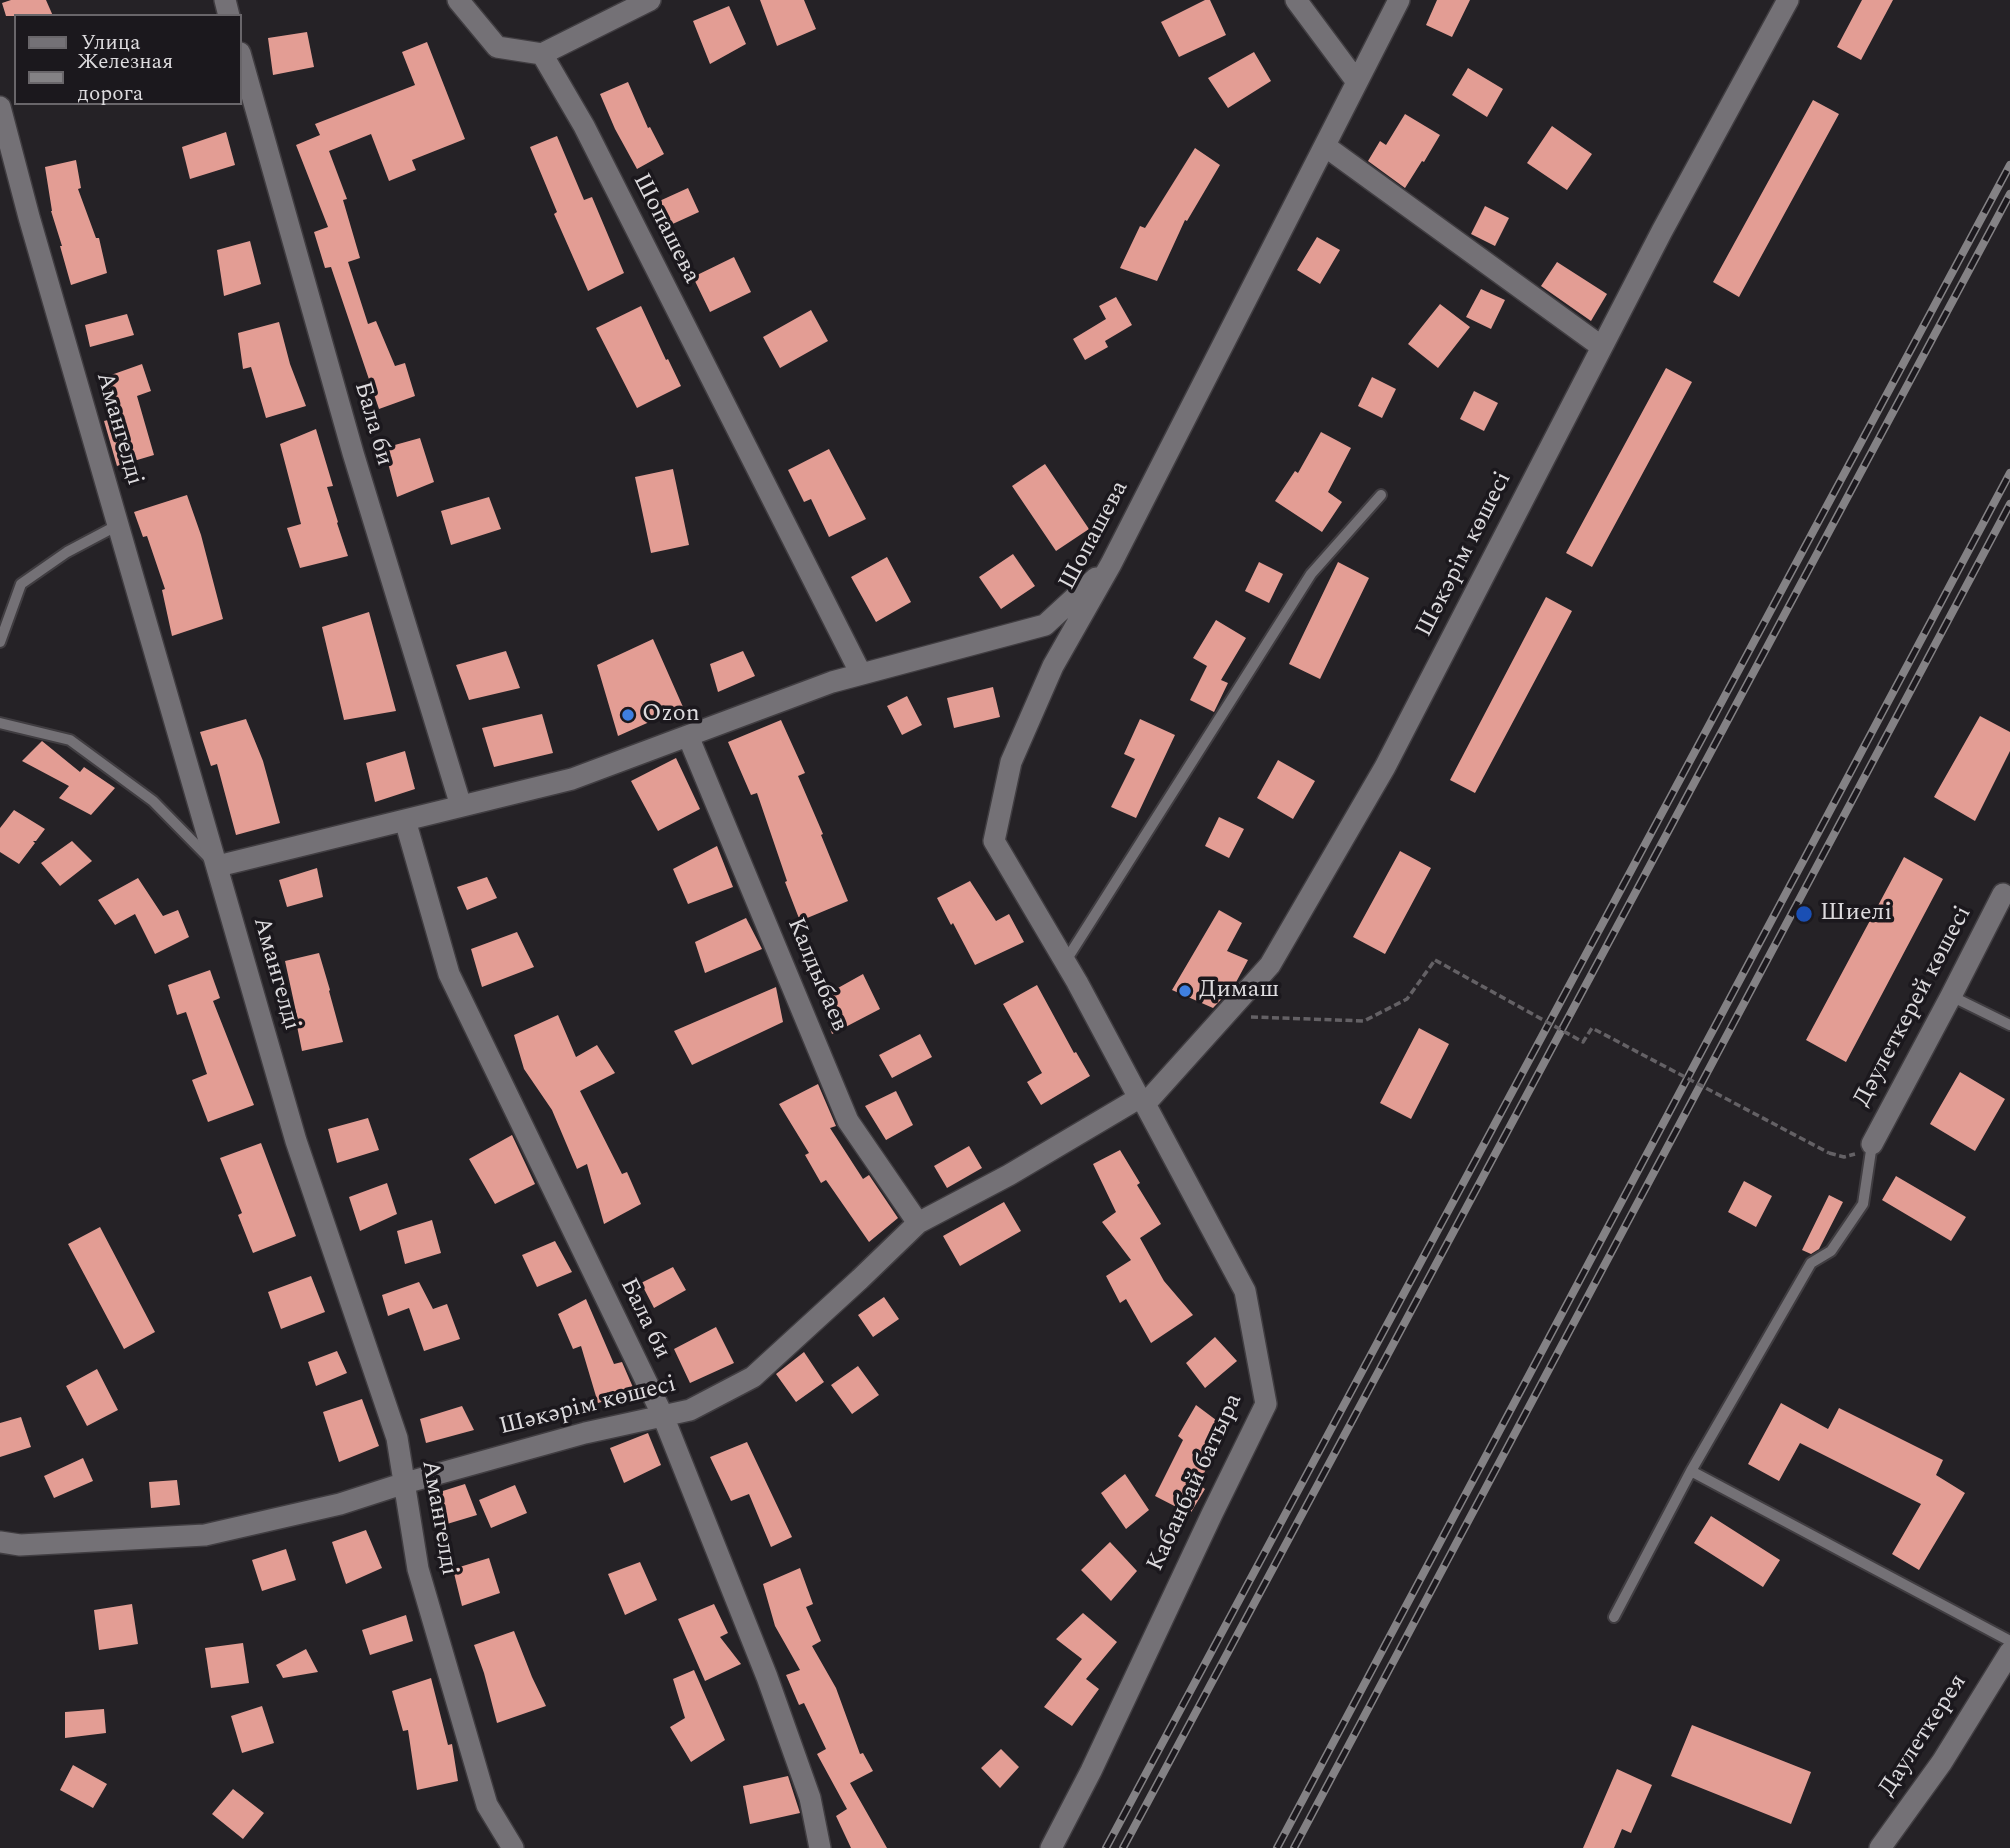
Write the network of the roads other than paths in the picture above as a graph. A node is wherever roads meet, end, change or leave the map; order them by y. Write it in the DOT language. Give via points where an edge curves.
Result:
graph roads {
  1 [pos="458,0"];
  2 [pos="650,0"];
  3 [pos="1296,0"];
  4 [pos="1399,0"];
  5 [pos="1788,0"];
  6 [pos="542,54"];
  7 [pos="242,60"];
  8 [pos="1357,82"];
  9 [pos="0,107"];
  10 [pos="1325,146"];
  11 [pos="1602,347"];
  12 [pos="1381,495"];
  13 [pos="118,524"];
  14 [pos="1111,564"];
  15 [pos="0,642"];
  16 [pos="861,674"];
  17 [pos="0,723"];
  18 [pos="688,736"];
  19 [pos="461,806"];
  20 [pos="405,820"];
  21 [pos="218,866"];
  22 [pos="2008,891"];
  23 [pos="1065,962"];
  24 [pos="1951,996"];
  25 [pos="2010,1026"];
  26 [pos="1142,1101"];
  27 [pos="1872,1144"];
  28 [pos="918,1223"];
  29 [pos="663,1416"];
  30 [pos="1691,1471"];
  31 [pos="404,1483"];
  32 [pos="0,1542"];
  33 [pos="1614,1617"];
  34 [pos="2010,1641"];
  35 [pos="2010,1652"];
  36 [pos="513,1848"];
  37 [pos="820,1848"];
  38 [pos="1051,1848"];
  39 [pos="1880,1848"];
  1 -- 6 [label="street" via="497,47"];
  2 -- 6 [label="street"];
  3 -- 8 [label="street"];
  4 -- 8 [label="street, Шопашева"];
  5 -- 11 [label="street, Шәкәрім көшесі"];
  6 -- 16 [label="street, Шопашева" via="584,127"];
  7 -- 19 [label="street, Бала би" via="353,453"];
  8 -- 10 [label="street, Шопашева"];
  9 -- 13 [label="street, Амангелді"];
  10 -- 11 [label="street"];
  10 -- 14 [label="street, Шопашева"];
  11 -- 26 [label="street, Шәкәрім көшесі" via="1385,767 1270,965"];
  12 -- 23 [label="lane" via="1311,574"];
  13 -- 15 [label="lane" via="21,584"];
  13 -- 21 [label="street, Амангелді"];
  14 -- 16 [label="street" via="1045,625"];
  14 -- 23 [label="street, Шопашева" via="1054,666 1010,762 994,841"];
  16 -- 18 [label="street"];
  17 -- 21 [label="lane" via="70,740 153,801"];
  18 -- 19 [label="street" via="572,779"];
  18 -- 28 [label="street, Калдыбаев" via="848,1121"];
  19 -- 20 [label="street"];
  20 -- 21 [label="street"];
  20 -- 29 [label="street, Бала би" via="449,974"];
  21 -- 31 [label="street, Амангелді" via="296,1141 397,1438"];
  22 -- 24 [label="street, Дәулеткерей көшесі"];
  23 -- 26 [label="street, Шопашева"];
  24 -- 25 [label="lane"];
  24 -- 27 [label="street, Дәулеткерей көшесі"];
  26 -- 28 [label="street, Шәкәрім көшесі"];
  26 -- 38 [label="street, Кабанбай батыра" via="1245,1291 1266,1404"];
  27 -- 30 [label="lane" via="1863,1204 1831,1251 1811,1263"];
  28 -- 29 [label="street, Шәкәрім көшесі" via="753,1377 690,1410"];
  29 -- 31 [label="street, Шәкәрім көшесі"];
  29 -- 37 [label="street, Бала би" via="767,1677 810,1798"];
  30 -- 33 [label="lane"];
  30 -- 34 [label="lane"];
  31 -- 32 [label="street, Шәкәрім көшесі" via="341,1504 205,1535 20,1545"];
  31 -- 36 [label="street, Амангелді" via="418,1569 488,1805"];
  35 -- 39 [label="street, Даулеткерея" via="1942,1762"];
}
